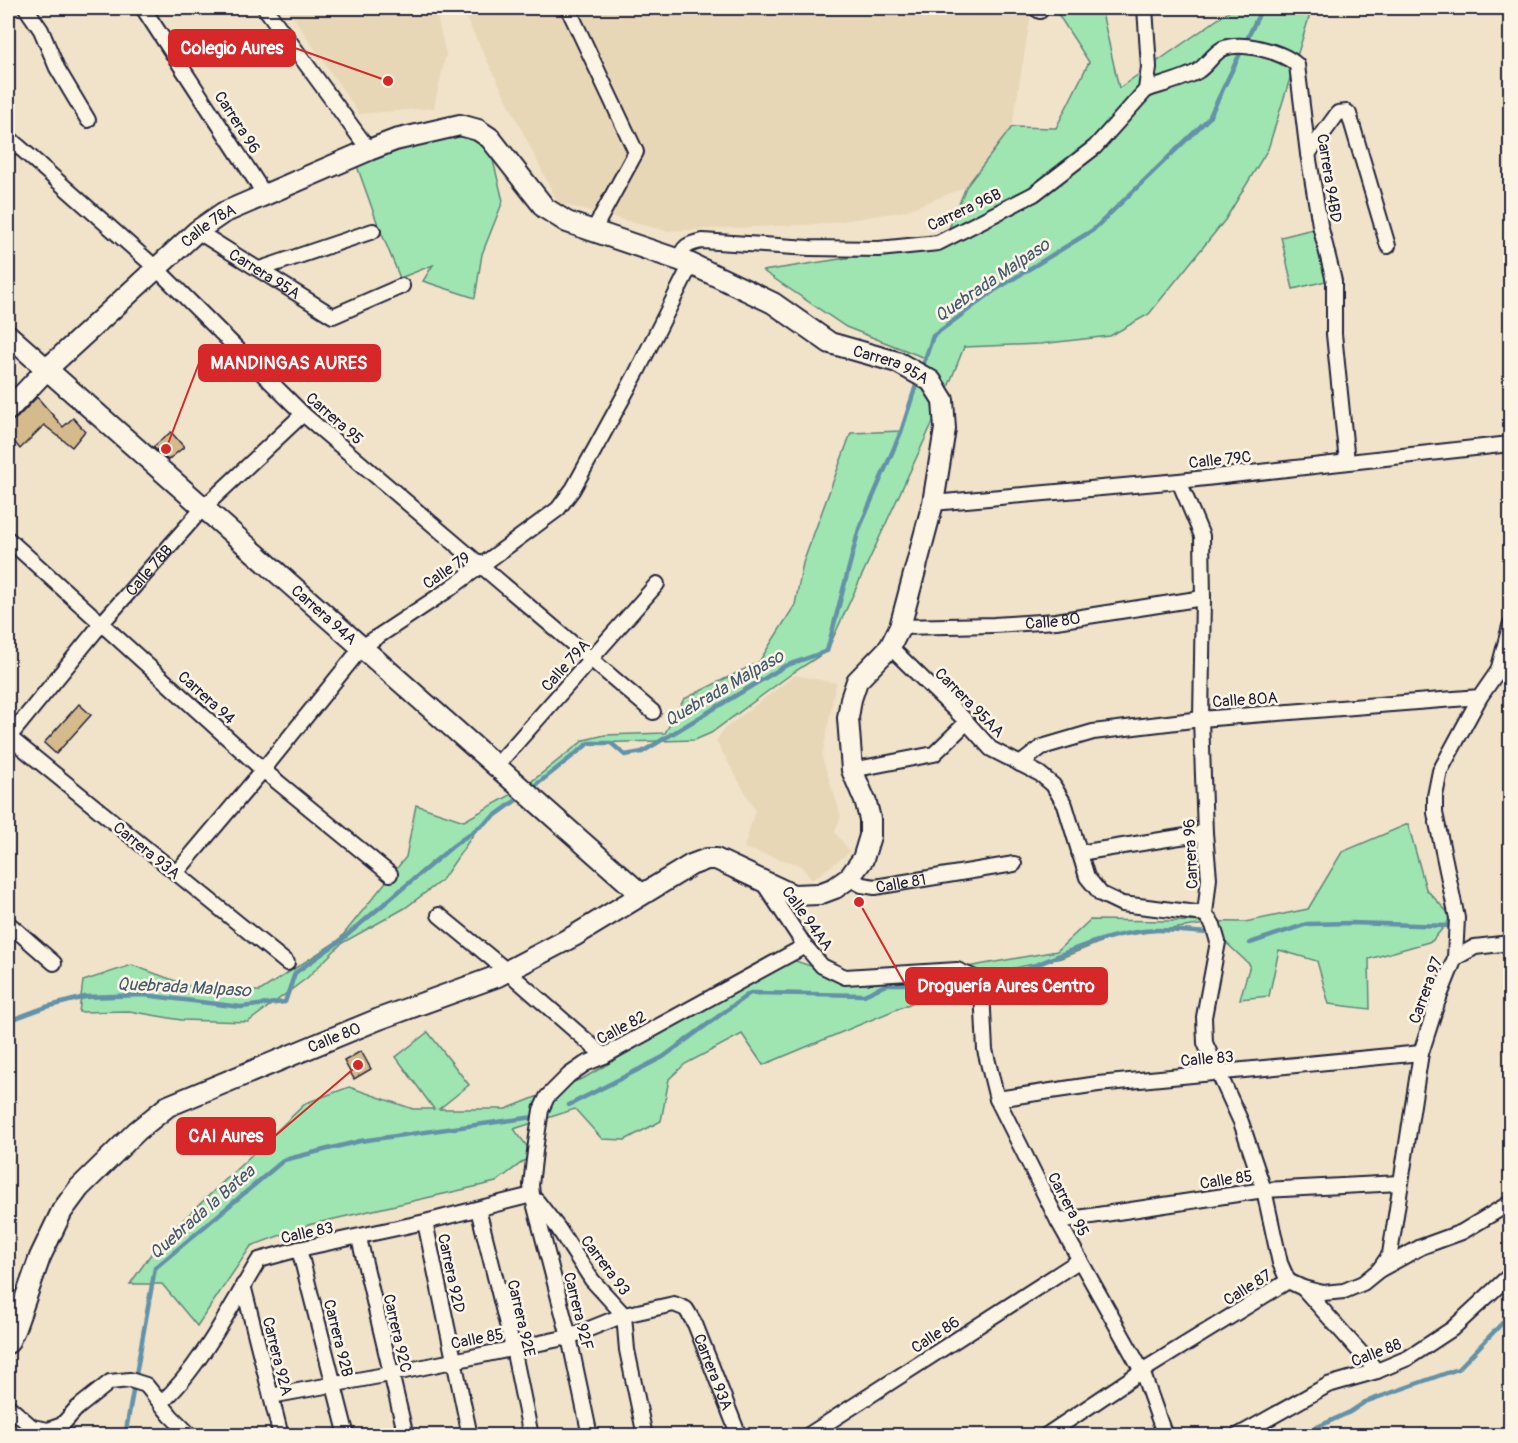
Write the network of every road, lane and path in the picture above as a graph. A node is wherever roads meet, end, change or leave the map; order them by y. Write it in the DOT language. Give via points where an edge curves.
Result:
graph roads {
  1 [pos="26,8"];
  2 [pos="143,8"];
  3 [pos="265,8"];
  4 [pos="568,8"];
  5 [pos="1145,8"];
  6 [pos="1146,90"];
  7 [pos="88,120"];
  8 [pos="460,125"];
  9 [pos="8,136"];
  10 [pos="369,150"];
  11 [pos="1308,154"];
  12 [pos="265,195"];
  13 [pos="197,231"];
  14 [pos="373,231"];
  15 [pos="593,231"];
  16 [pos="1388,246"];
  17 [pos="685,262"];
  18 [pos="158,269"];
  19 [pos="260,269"];
  20 [pos="402,286"];
  21 [pos="8,335"];
  22 [pos="47,369"];
  23 [pos="8,411"];
  24 [pos="303,414"];
  25 [pos="1510,444"];
  26 [pos="1347,462"];
  27 [pos="1179,481"];
  28 [pos="933,503"];
  29 [pos="203,508"];
  30 [pos="8,539"];
  31 [pos="481,566"];
  32 [pos="657,584"];
  33 [pos="1203,598"];
  34 [pos="102,623"];
  35 [pos="1510,626"];
  36 [pos="900,627"];
  37 [pos="362,647"];
  38 [pos="890,647"];
  39 [pos="591,660"];
  40 [pos="1480,697"];
  41 [pos="652,712"];
  42 [pos="1201,719"];
  43 [pos="967,722"];
  44 [pos="8,738"];
  45 [pos="1020,764"];
  46 [pos="496,766"];
  47 [pos="263,770"];
  48 [pos="852,770"];
  49 [pos="1205,833"];
  50 [pos="1079,853"];
  51 [pos="1014,864"];
  52 [pos="176,873"];
  53 [pos="390,874"];
  54 [pos="849,878"];
  55 [pos="760,879"];
  56 [pos="641,894"];
  57 [pos="1205,914"];
  58 [pos="439,915"];
  59 [pos="8,923"];
  60 [pos="1510,943"];
  61 [pos="805,946"];
  62 [pos="1455,958"];
  63 [pos="54,963"];
  64 [pos="286,963"];
  65 [pos="507,971"];
  66 [pos="975,978"];
  67 [pos="1421,1053"];
  68 [pos="604,1056"];
  69 [pos="1219,1073"];
  70 [pos="997,1099"];
  71 [pos="1400,1183"];
  72 [pos="1264,1190"];
  73 [pos="532,1195"];
  74 [pos="1510,1203"];
  75 [pos="478,1209"];
  76 [pos="1058,1221"];
  77 [pos="425,1222"];
  78 [pos="359,1238"];
  79 [pos="299,1249"];
  80 [pos="1080,1260"];
  81 [pos="1379,1270"];
  82 [pos="1510,1275"];
  83 [pos="1288,1281"];
  84 [pos="243,1285"];
  85 [pos="1303,1288"];
  86 [pos="686,1309"];
  87 [pos="624,1315"];
  88 [pos="569,1337"];
  89 [pos="8,1343"];
  90 [pos="513,1348"];
  91 [pos="453,1359"];
  92 [pos="1142,1371"];
  93 [pos="1377,1371"];
  94 [pos="390,1374"];
  95 [pos="334,1384"];
  96 [pos="272,1396"];
  97 [pos="161,1403"];
  98 [pos="8,1406"];
  99 [pos="191,1436"];
  100 [pos="281,1436"];
  101 [pos="347,1436"];
  102 [pos="405,1436"];
  103 [pos="470,1436"];
  104 [pos="531,1436"];
  105 [pos="590,1436"];
  106 [pos="645,1436"];
  107 [pos="739,1436"];
  108 [pos="807,1436"];
  109 [pos="1045,1436"];
  110 [pos="1165,1436"];
  111 [pos="1237,1436"];
  1 -- 7 [label="street"];
  2 -- 12 [label="street, Carrera 96"];
  3 -- 10 [label="street"];
  4 -- 15 [label="street" via="636,152"];
  5 -- 6 [label="street" via="1149,67"];
  6 -- 11 [label="street, Carrera 94BD" via="1198,71 1222,49 1231,47 1247,45 1291,59 1300,77"];
  6 -- 17 [label="street, Carrera 96B" via="1095,147 1034,194 938,243 879,249 702,241 688,244 682,250"];
  8 -- 10 [label="street, Calle 78A"];
  8 -- 15 [label="street, Carrera 95A" via="490,138 545,208 567,222"];
  9 -- 18 [label="street, Carrera 95"];
  10 -- 12 [label="street, Calle 78A"];
  11 -- 16 [label="street" via="1338,113 1347,111"];
  11 -- 26 [label="street, Carrera 94BD" via="1334,281 1334,334"];
  12 -- 13 [label="street, Calle 78A" via="223,213"];
  13 -- 18 [label="street, Calle 78A"];
  13 -- 19 [label="street, Carrera 95A"];
  14 -- 19 [label="street"];
  15 -- 17 [label="street, Carrera 95A"];
  17 -- 28 [label="street, Carrera 95A" via="773,303 830,344 897,362 931,381 943,400 945,429"];
  17 -- 31 [label="street, Calle 79" via="636,372 573,489 558,509"];
  18 -- 22 [label="street, Calle 78A"];
  18 -- 24 [label="street, Carrera 95"];
  19 -- 20 [label="street, Carrera 95A" via="333,316"];
  21 -- 22 [label="street, Carrera 94A"];
  22 -- 23 [label="street, Calle 78A"];
  22 -- 29 [label="street, Carrera 94A"];
  24 -- 29 [label="street, Calle 78B"];
  24 -- 31 [label="street, Carrera 95"];
  25 -- 26 [label="street, Calle 79C"];
  26 -- 27 [label="street, Calle 79C"];
  27 -- 28 [label="street, Calle 79C"];
  27 -- 33 [label="street, Carrera 96" via="1202,536"];
  28 -- 36 [label="street, Carrera 95A"];
  29 -- 34 [label="street, Calle 78B"];
  29 -- 37 [label="street, Carrera 94A"];
  30 -- 34 [label="street, Carrera 94"];
  31 -- 37 [label="street, Calle 79"];
  31 -- 39 [label="street, Carrera 95"];
  32 -- 39 [label="street, Calle 79A"];
  33 -- 36 [label="street, Calle 80" via="1056,621"];
  33 -- 42 [label="street, Carrera 96"];
  34 -- 44 [label="street, Calle 78B"];
  34 -- 47 [label="street, Carrera 94"];
  35 -- 40 [label="street, Carrera 97" via="1498,671"];
  36 -- 38 [label="street, Carrera 95A"];
  37 -- 46 [label="street, Carrera 94A"];
  37 -- 47 [label="street, Calle 79"];
  38 -- 43 [label="street, Carrera 95AA"];
  38 -- 48 [label="street, Carrera 95A" via="857,681 851,699 848,718"];
  39 -- 41 [label="street, Carrera 95"];
  39 -- 46 [label="street, Calle 79A"];
  40 -- 42 [label="street, Calle 80A"];
  40 -- 62 [label="street, Carrera 97" via="1440,771 1435,796 1435,813 1458,918"];
  42 -- 45 [label="street, Calle 80A" via="1093,732 1042,747"];
  42 -- 49 [label="street, Carrera 96"];
  43 -- 45 [label="street, Carrera 95AA" via="991,749"];
  43 -- 48 [label="street" via="934,753"];
  44 -- 52 [label="street, Carrera 93A"];
  45 -- 50 [label="street, Carrera 95AA" via="1040,774 1060,795"];
  46 -- 56 [label="street, Carrera 94A"];
  47 -- 52 [label="street, Calle 79"];
  47 -- 53 [label="street, Carrera 94"];
  48 -- 54 [label="street, Carrera 95A" via="866,803 870,836 863,859"];
  49 -- 50 [label="street"];
  49 -- 57 [label="street, Carrera 96" via="1209,878"];
  50 -- 57 [label="street, Carrera 95AA" via="1087,877 1101,894 1122,904"];
  51 -- 54 [label="street, Calle 81" via="875,887"];
  52 -- 64 [label="street, Carrera 93A"];
  54 -- 55 [label="street" via="819,894 793,895"];
  55 -- 56 [label="street, Calle 80" via="729,863 707,859"];
  55 -- 61 [label="street, Calle 94AA"];
  56 -- 65 [label="street, Calle 80" via="574,936"];
  57 -- 69 [label="street" via="1218,942 1204,1017 1205,1043"];
  58 -- 65 [label="street"];
  59 -- 63 [label="street"];
  60 -- 62 [label="street" via="1475,947"];
  61 -- 66 [label="street, Calle 94AA" via="822,966 844,977 957,970"];
  61 -- 68 [label="street, Calle 82"];
  62 -- 67 [label="street, Carrera 97"];
  65 -- 68 [label="street"];
  65 -- 89 [label="street, Calle 80" via="168,1106 79,1188 62,1211"];
  66 -- 70 [label="street, Carrera 95" via="982,991 986,1050"];
  67 -- 69 [label="street, Calle 83"];
  67 -- 71 [label="street, Carrera 97"];
  68 -- 73 [label="street, Calle 82" via="569,1075 547,1097 532,1165"];
  69 -- 70 [label="street, Calle 83" via="1098,1084"];
  69 -- 72 [label="street"];
  70 -- 76 [label="street, Carrera 95"];
  71 -- 72 [label="street, Calle 85"];
  71 -- 81 [label="street, Carrera 97" via="1390,1254"];
  72 -- 76 [label="street, Calle 85"];
  72 -- 83 [label="street" via="1280,1263"];
  73 -- 75 [label="street, Calle 83"];
  73 -- 87 [label="street, Carrera 93" via="592,1280"];
  73 -- 88 [label="street, Carrera 92F"];
  74 -- 81 [label="street, Calle 87" via="1462,1232 1421,1247"];
  75 -- 77 [label="street, Calle 83"];
  75 -- 90 [label="street, Carrera 92E"];
  76 -- 80 [label="street, Carrera 95"];
  77 -- 78 [label="street, Calle 83"];
  77 -- 91 [label="street, Carrera 92D"];
  78 -- 79 [label="street, Calle 83"];
  78 -- 94 [label="street, Carrera 92C"];
  79 -- 84 [label="street, Calle 83" via="259,1260"];
  79 -- 95 [label="street, Carrera 92B"];
  80 -- 92 [label="street, Carrera 95"];
  80 -- 108 [label="street, Calle 86"];
  81 -- 85 [label="street, Calle 87" via="1344,1291 1323,1293"];
  82 -- 93 [label="street, Calle 88" via="1429,1346"];
  83 -- 85 [label="street, Calle 87"];
  83 -- 92 [label="street, Calle 87"];
  84 -- 96 [label="street, Carrera 92A"];
  84 -- 97 [label="street, Calle 83" via="201,1354"];
  85 -- 93 [label="street"];
  86 -- 87 [label="street, Calle 85" via="674,1304"];
  86 -- 107 [label="street, Carrera 93A"];
  87 -- 88 [label="street, Calle 85"];
  87 -- 106 [label="street, Carrera 93" via="627,1350"];
  88 -- 90 [label="street, Calle 85"];
  88 -- 105 [label="street, Carrera 92F"];
  90 -- 91 [label="street, Calle 85"];
  90 -- 104 [label="street, Carrera 92E"];
  91 -- 94 [label="street, Calle 85"];
  91 -- 103 [label="street, Carrera 92D"];
  92 -- 109 [label="street, Calle 87"];
  92 -- 110 [label="street, Carrera 95"];
  93 -- 111 [label="street, Calle 88" via="1328,1385"];
  94 -- 95 [label="street, Calle 85"];
  94 -- 102 [label="street, Carrera 92C"];
  95 -- 96 [label="street, Calle 85"];
  95 -- 101 [label="street, Carrera 92B"];
  96 -- 100 [label="street, Carrera 92A"];
  97 -- 98 [label="street" via="146,1385 130,1380 110,1383 62,1425 48,1430 32,1427"];
  97 -- 99 [label="street"];
}
